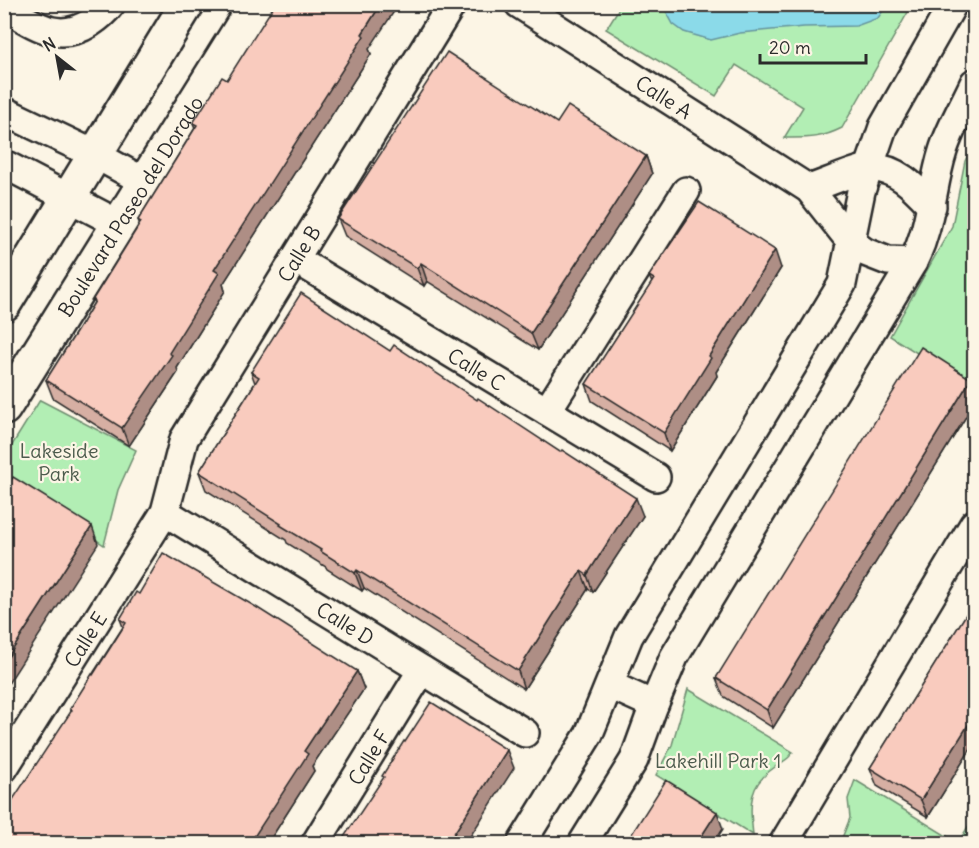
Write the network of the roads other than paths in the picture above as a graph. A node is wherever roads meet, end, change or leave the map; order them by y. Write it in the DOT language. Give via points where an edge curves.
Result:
graph roads {
  1 [pos="111,4"];
  2 [pos="187,4"];
  3 [pos="256,4"];
  4 [pos="452,4"];
  5 [pos="519,4"];
  6 [pos="953,4"];
  7 [pos="4,7"];
  8 [pos="975,83"];
  9 [pos="4,111"];
  10 [pos="96,155"];
  11 [pos="4,164"];
  12 [pos="870,168"];
  13 [pos="145,182"];
  14 [pos="809,189"];
  15 [pos="686,191"];
  16 [pos="69,196"];
  17 [pos="932,206"];
  18 [pos="119,224"];
  19 [pos="851,242"];
  20 [pos="295,259"];
  21 [pos="913,262"];
  22 [pos="4,304"];
  23 [pos="4,408"];
  24 [pos="547,411"];
  25 [pos="656,477"];
  26 [pos="165,512"];
  27 [pos="975,524"];
  28 [pos="422,670"];
  29 [pos="610,685"];
  30 [pos="654,705"];
  31 [pos="525,733"];
  32 [pos="4,768"];
  33 [pos="315,843"];
  34 [pos="521,843"];
  35 [pos="582,843"];
  36 [pos="783,843"];
  1 -- 7 [label="street" via="97,19 64,34 49,31"];
  2 -- 10 [label="street"];
  3 -- 13 [label="street, Boulevard Paseo del Dorado"];
  4 -- 20 [label="street, Calle B"];
  5 -- 14 [label="street, Calle A"];
  6 -- 12 [label="street" via="883,127"];
  8 -- 17 [label="street" via="943,150"];
  9 -- 10 [label="street"];
  10 -- 13 [label="street"];
  10 -- 16 [label="street"];
  11 -- 16 [label="street"];
  12 -- 14 [label="street"];
  12 -- 17 [label="street" via="890,172 912,184"];
  12 -- 19 [label="street" via="854,216"];
  13 -- 18 [label="street, Boulevard Paseo del Dorado"];
  14 -- 19 [label="street, Calle A"];
  15 -- 24 [label="street"];
  16 -- 18 [label="street"];
  16 -- 22 [label="street"];
  17 -- 21 [label="street"];
  18 -- 23 [label="street, Boulevard Paseo del Dorado"];
  19 -- 21 [label="street, Calle A" via="888,261"];
  19 -- 29 [label="street" via="842,284 629,636"];
  20 -- 24 [label="street, Calle C"];
  20 -- 26 [label="street, Calle B" via="184,439"];
  21 -- 30 [label="street" via="674,657"];
  24 -- 25 [label="street, Calle C"];
  26 -- 28 [label="street, Calle D"];
  26 -- 32 [label="street, Calle E"];
  27 -- 36 [label="street"];
  28 -- 31 [label="street, Calle D"];
  28 -- 33 [label="street, Calle F"];
  29 -- 30 [label="street"];
  29 -- 34 [label="street" via="589,734"];
  30 -- 35 [label="street" via="634,760"];
}
